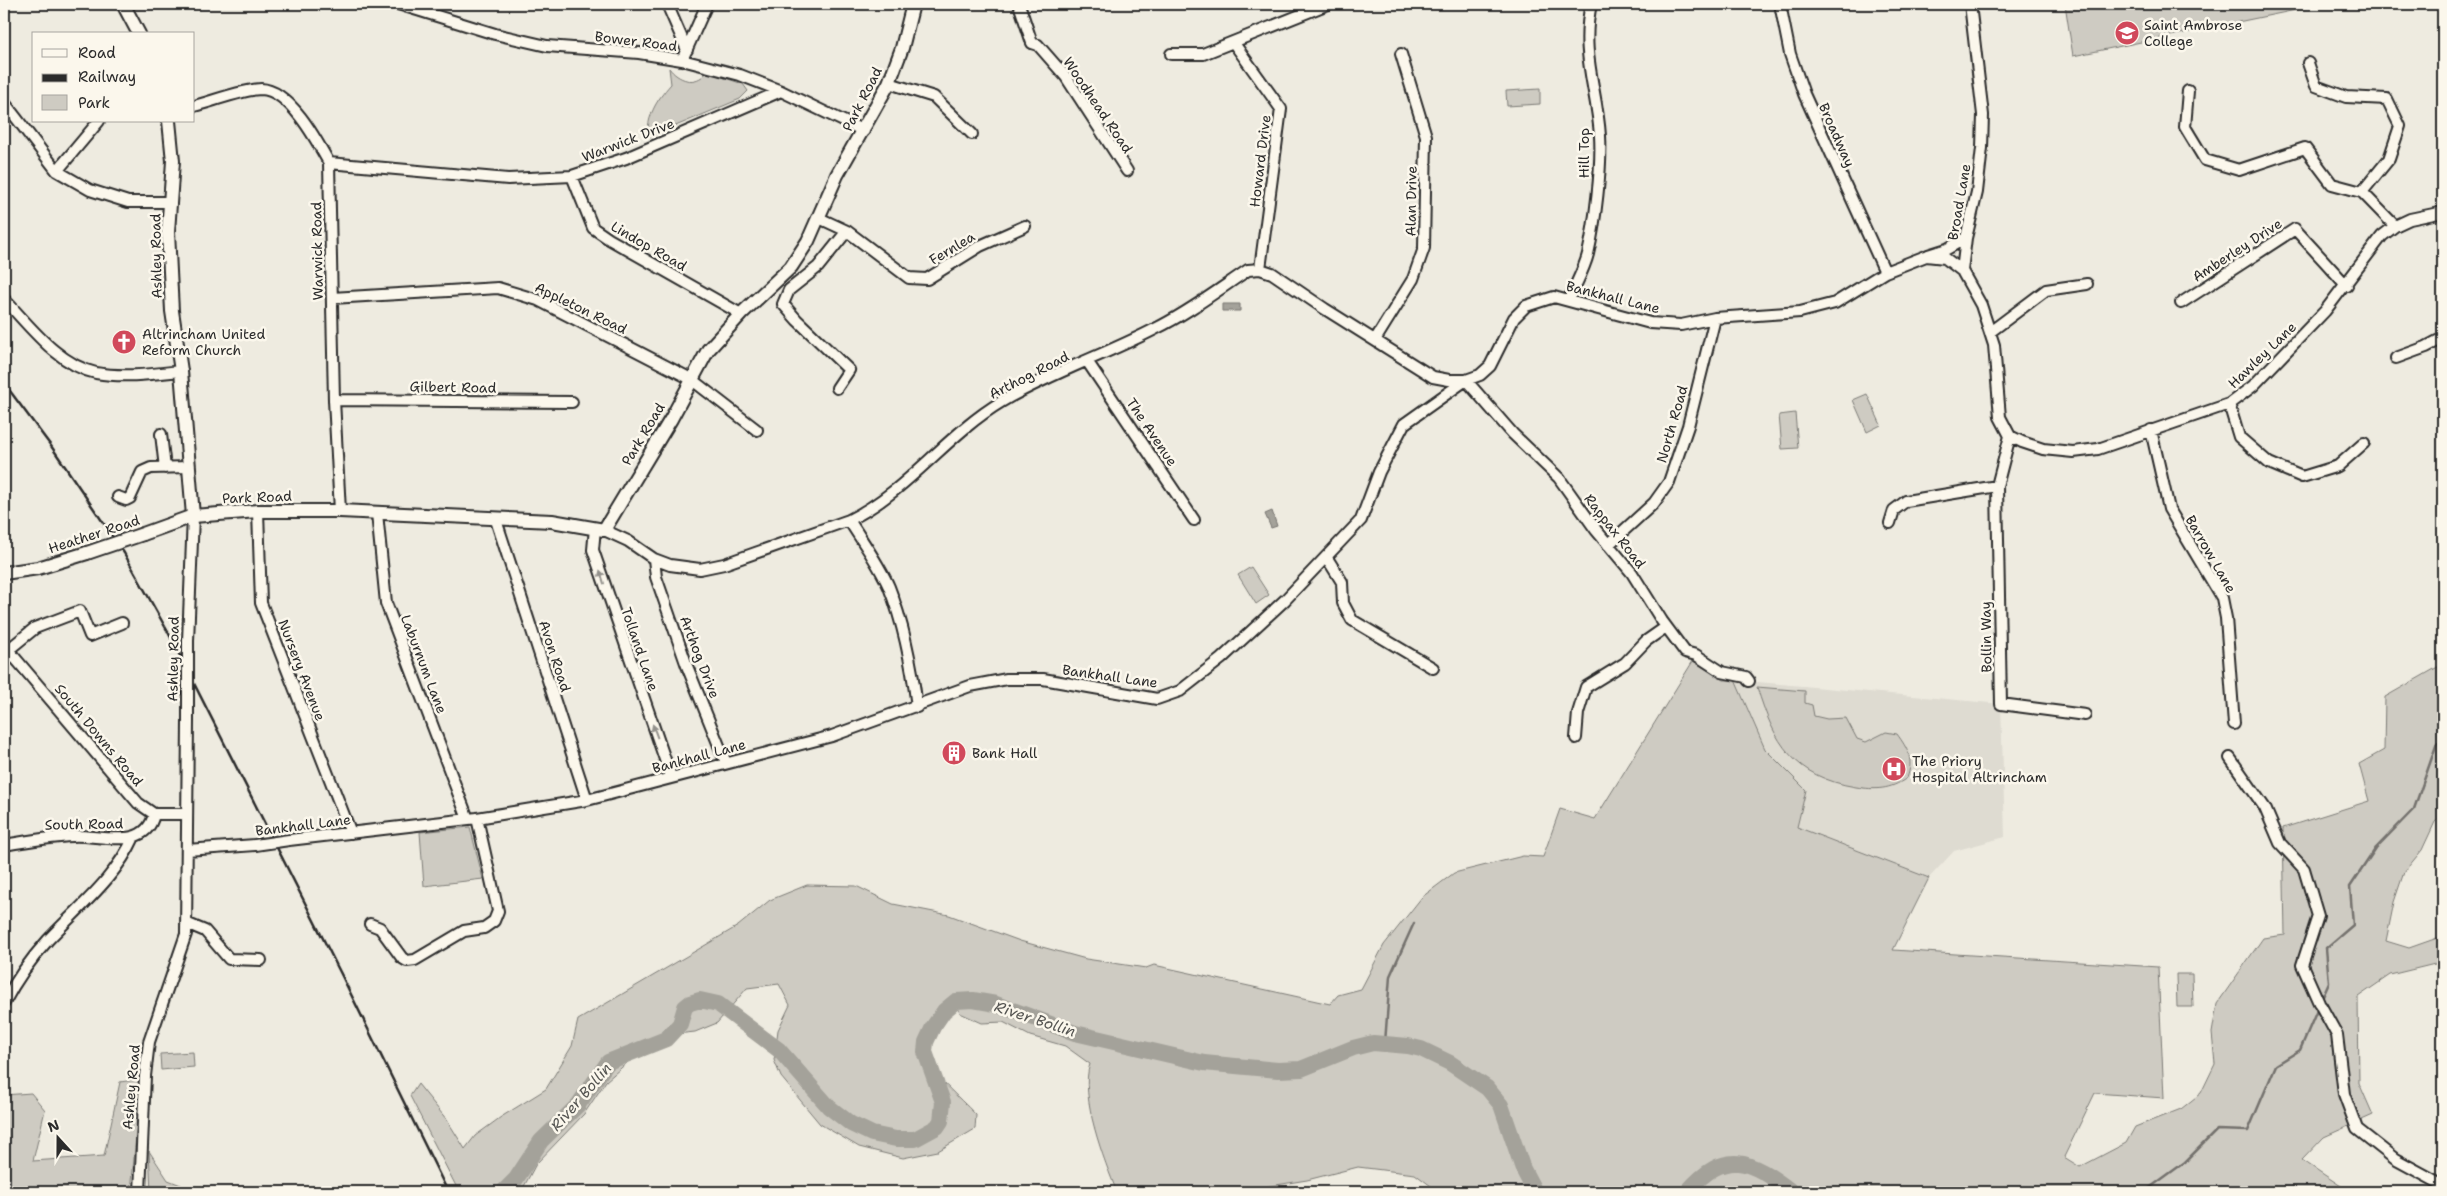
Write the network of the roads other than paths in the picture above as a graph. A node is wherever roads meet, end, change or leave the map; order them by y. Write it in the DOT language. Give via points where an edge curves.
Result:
graph roads {
  1 [pos="123,4"];
  2 [pos="398,4"];
  3 [pos="666,4"];
  4 [pos="707,4"];
  5 [pos="913,4"];
  6 [pos="1019,4"];
  7 [pos="1328,4"];
  8 [pos="1591,4"];
  9 [pos="1780,4"];
  10 [pos="1970,4"];
  11 [pos="138,32"];
  12 [pos="1233,42"];
  13 [pos="687,50"];
  14 [pos="1171,54"];
  15 [pos="1401,54"];
  16 [pos="682,60"];
  17 [pos="2308,63"];
  18 [pos="889,83"];
  19 [pos="781,90"];
  20 [pos="2188,91"];
  21 [pos="4,102"];
  22 [pos="195,106"];
  23 [pos="98,122"];
  24 [pos="169,122"];
  25 [pos="864,131"];
  26 [pos="972,134"];
  27 [pos="329,163"];
  28 [pos="57,171"];
  29 [pos="1127,172"];
  30 [pos="572,176"];
  31 [pos="2362,192"];
  32 [pos="170,202"];
  33 [pos="2443,212"];
  34 [pos="819,218"];
  35 [pos="1025,226"];
  36 [pos="2395,226"];
  37 [pos="848,231"];
  38 [pos="1966,238"];
  39 [pos="1926,256"];
  40 [pos="1260,269"];
  41 [pos="1885,272"];
  42 [pos="1962,272"];
  43 [pos="2087,284"];
  44 [pos="2347,286"];
  45 [pos="332,298"];
  46 [pos="4,299"];
  47 [pos="1569,300"];
  48 [pos="2180,303"];
  49 [pos="741,314"];
  50 [pos="1714,318"];
  51 [pos="1990,332"];
  52 [pos="2443,338"];
  53 [pos="1375,340"];
  54 [pos="2396,358"];
  55 [pos="1087,361"];
  56 [pos="181,371"];
  57 [pos="691,379"];
  58 [pos="1466,380"];
  59 [pos="837,388"];
  60 [pos="334,400"];
  61 [pos="572,402"];
  62 [pos="2229,404"];
  63 [pos="758,430"];
  64 [pos="2151,430"];
  65 [pos="161,434"];
  66 [pos="2010,436"];
  67 [pos="2364,443"];
  68 [pos="189,467"];
  69 [pos="165,468"];
  70 [pos="1997,486"];
  71 [pos="118,497"];
  72 [pos="258,510"];
  73 [pos="340,511"];
  74 [pos="378,513"];
  75 [pos="193,516"];
  76 [pos="496,520"];
  77 [pos="849,520"];
  78 [pos="1194,520"];
  79 [pos="1890,523"];
  80 [pos="600,529"];
  81 [pos="1608,544"];
  82 [pos="1327,558"];
  83 [pos="654,560"];
  84 [pos="4,573"];
  85 [pos="122,623"];
  86 [pos="1666,627"];
  87 [pos="6,648"];
  88 [pos="1433,668"];
  89 [pos="1749,681"];
  90 [pos="917,707"];
  91 [pos="2085,715"];
  92 [pos="2234,724"];
  93 [pos="1576,738"];
  94 [pos="2230,758"];
  95 [pos="726,763"];
  96 [pos="671,777"];
  97 [pos="587,800"];
  98 [pos="154,814"];
  99 [pos="186,814"];
  100 [pos="472,818"];
  101 [pos="351,833"];
  102 [pos="134,837"];
  103 [pos="4,845"];
  104 [pos="187,850"];
  105 [pos="186,923"];
  106 [pos="370,924"];
  107 [pos="254,957"];
  108 [pos="4,1003"];
  109 [pos="2443,1185"];
  110 [pos="140,1192"];
  1 -- 11 [label="main road"];
  2 -- 16 [label="street, Bower Road" via="495,34 547,46 639,53"];
  3 -- 13 [label="street"];
  4 -- 13 [label="street"];
  5 -- 18 [label="main road, Park Road"];
  6 -- 29 [label="street, Woodhead Road" via="1032,43 1038,45 1066,77"];
  7 -- 12 [label="street"];
  8 -- 47 [label="street, Hill Top" via="1587,23 1588,68 1600,137 1597,195 1587,255"];
  9 -- 41 [label="street, Broadway" via="1790,54 1804,94"];
  10 -- 38 [label="street, Broad Lane" via="1983,122 1977,192"];
  12 -- 14 [label="street" via="1204,54"];
  12 -- 40 [label="street, Howard Drive" via="1281,110"];
  13 -- 16 [label="street"];
  15 -- 53 [label="street, Alan Drive" via="1426,136 1424,248 1413,279"];
  16 -- 19 [label="street, Bower Road"];
  17 -- 31 [label="street" via="2316,86 2346,97 2386,99 2400,126 2389,160"];
  18 -- 25 [label="main road, Park Road"];
  18 -- 26 [label="street" via="934,97"];
  19 -- 25 [label="street, Bower Road"];
  19 -- 30 [label="street, Warwick Drive" via="626,158"];
  20 -- 31 [label="street" via="2185,127 2205,160 2239,170 2305,148 2332,184"];
  21 -- 28 [label="street"];
  22 -- 27 [label="street, Warwick Road" via="261,89 274,93 310,129"];
  23 -- 28 [label="street"];
  24 -- 32 [label="main road, Ashley Road" via="173,161"];
  25 -- 34 [label="main road, Park Road" via="837,175"];
  27 -- 30 [label="street, Warwick Drive" via="508,179"];
  27 -- 45 [label="street, Warwick Road"];
  28 -- 32 [label="street" via="90,190 128,202"];
  30 -- 49 [label="street, Lindop Road" via="593,228"];
  31 -- 36 [label="street"];
  32 -- 56 [label="main road, Ashley Road" via="168,232 172,311"];
  33 -- 36 [label="street, Hawley Lane" via="2410,219"];
  34 -- 37 [label="street, Fernlea"];
  34 -- 49 [label="main road, Park Road" via="791,267"];
  35 -- 37 [label="street, Fernlea" via="980,246 928,279 909,278"];
  36 -- 44 [label="street, Hawley Lane" via="2370,250"];
  37 -- 59 [label="street" via="818,267 789,290 784,304 796,320 849,370"];
  38 -- 39 [label="street, Bankhall Lane"];
  38 -- 42 [label="street, Broad Lane"];
  39 -- 41 [label="street, Bankhall Lane"];
  39 -- 42 [label="street" via="1945,258"];
  40 -- 53 [label="street" via="1272,273"];
  40 -- 55 [label="street, Arthog Road" via="1248,270 1157,328"];
  41 -- 50 [label="street, Bankhall Lane" via="1835,303 1800,312"];
  42 -- 51 [label="street" via="1981,305"];
  43 -- 51 [label="street" via="2046,290"];
  44 -- 48 [label="street, Amberley Drive" via="2295,230"];
  44 -- 62 [label="street, Hawley Lane" via="2253,386"];
  45 -- 57 [label="street, Appleton Road" via="498,288 538,300"];
  45 -- 60 [label="street, Warwick Road"];
  46 -- 56 [label="street" via="53,349 74,364 95,372 133,376"];
  47 -- 50 [label="street, Bankhall Lane" via="1650,323 1681,325"];
  47 -- 58 [label="street, Bankhall Lane" via="1554,297 1526,306 1514,318 1490,366 1480,376"];
  49 -- 57 [label="main road, Park Road" via="708,350"];
  50 -- 81 [label="street, North Road" via="1688,426 1669,482 1654,503"];
  51 -- 66 [label="street" via="2000,417"];
  52 -- 54 [label="street"];
  53 -- 58 [label="street" via="1433,376"];
  55 -- 77 [label="street, Arthog Road" via="1024,390 986,412 902,486"];
  55 -- 78 [label="street, The Avenue"];
  56 -- 68 [label="main road, Ashley Road"];
  57 -- 63 [label="street, Appleton Road"];
  57 -- 80 [label="main road, Park Road" via="671,419"];
  58 -- 81 [label="street, Rappax Road" via="1558,478"];
  58 -- 82 [label="street, Bankhall Lane" via="1404,424 1379,472 1361,520"];
  60 -- 61 [label="street, Gilbert Road"];
  60 -- 73 [label="street, Warwick Road"];
  62 -- 64 [label="street, Hawley Lane"];
  62 -- 67 [label="street" via="2239,437 2268,463 2302,478 2338,466"];
  64 -- 66 [label="street, Hawley Lane" via="2098,449 2073,452 2043,448"];
  64 -- 92 [label="street, Barrow Lane" via="2169,509 2222,598"];
  65 -- 69 [label="street"];
  66 -- 70 [label="street, Bollin Way"];
  68 -- 69 [label="street"];
  68 -- 75 [label="main road, Ashley Road"];
  69 -- 71 [label="street" via="142,472 130,498 121,500"];
  70 -- 79 [label="street" via="1915,498 1898,506"];
  70 -- 91 [label="street, Bollin Way" via="2001,704"];
  72 -- 73 [label="main road, Park Road"];
  72 -- 75 [label="main road, Park Road"];
  72 -- 101 [label="street, Nursery Avenue" via="261,603"];
  73 -- 74 [label="main road, Park Road"];
  74 -- 76 [label="main road, Park Road"];
  74 -- 100 [label="street, Laburnum Lane" via="386,603"];
  75 -- 84 [label="main road, Heather Road, bridge" via="38,568"];
  75 -- 99 [label="street, Ashley Road, bridge"];
  76 -- 80 [label="main road, Park Road" via="562,522"];
  76 -- 97 [label="street, Avon Road"];
  77 -- 83 [label="street, Arthog Road" via="711,568 687,569"];
  77 -- 90 [label="street" via="888,585 913,669"];
  80 -- 83 [label="street, Arthog Road" via="628,541"];
  96 -- 80 [label="street, Tolland Lane, one-way" via="593,550"];
  81 -- 86 [label="street, Rappax Road" via="1632,573"];
  82 -- 88 [label="street" via="1342,582 1343,603 1352,620"];
  82 -- 90 [label="street, Bankhall Lane" via="1261,622 1180,691 1157,699 1043,679 1007,679 970,686"];
  83 -- 95 [label="street, Arthog Drive" via="656,577 687,666"];
  85 -- 87 [label="street" via="90,636 80,610 35,628"];
  86 -- 89 [label="street, Rappax Road" via="1685,652 1696,655 1722,672 1746,677"];
  86 -- 93 [label="street" via="1646,641 1625,663 1586,687 1578,713"];
  87 -- 98 [label="street, South Downs Road" via="138,803"];
  90 -- 95 [label="street, Bankhall Lane" via="832,736"];
  94 -- 109 [label="street" via="2265,808 2280,843 2304,870 2318,916 2302,965 2337,1036 2344,1094 2357,1128 2395,1159"];
  95 -- 96 [label="street, Bankhall Lane"];
  96 -- 97 [label="street, Bankhall Lane"];
  97 -- 100 [label="street, Bankhall Lane"];
  98 -- 99 [label="street"];
  98 -- 102 [label="street, South Road" via="145,830"];
  99 -- 104 [label="street, Ashley Road"];
  100 -- 101 [label="street, Bankhall Lane"];
  100 -- 106 [label="street, Laburnum Lane" via="498,911 494,921 484,928 464,931 415,960 407,961 380,928"];
  101 -- 104 [label="street, Bankhall Lane, bridge"];
  102 -- 103 [label="street, South Road" via="108,840 76,836"];
  102 -- 108 [label="street" via="125,857 97,891 48,940 17,978"];
  104 -- 105 [label="street, Ashley Road"];
  105 -- 107 [label="street" via="206,931 229,959"];
  105 -- 110 [label="street, Ashley Road" via="186,934 149,1042"];
}
